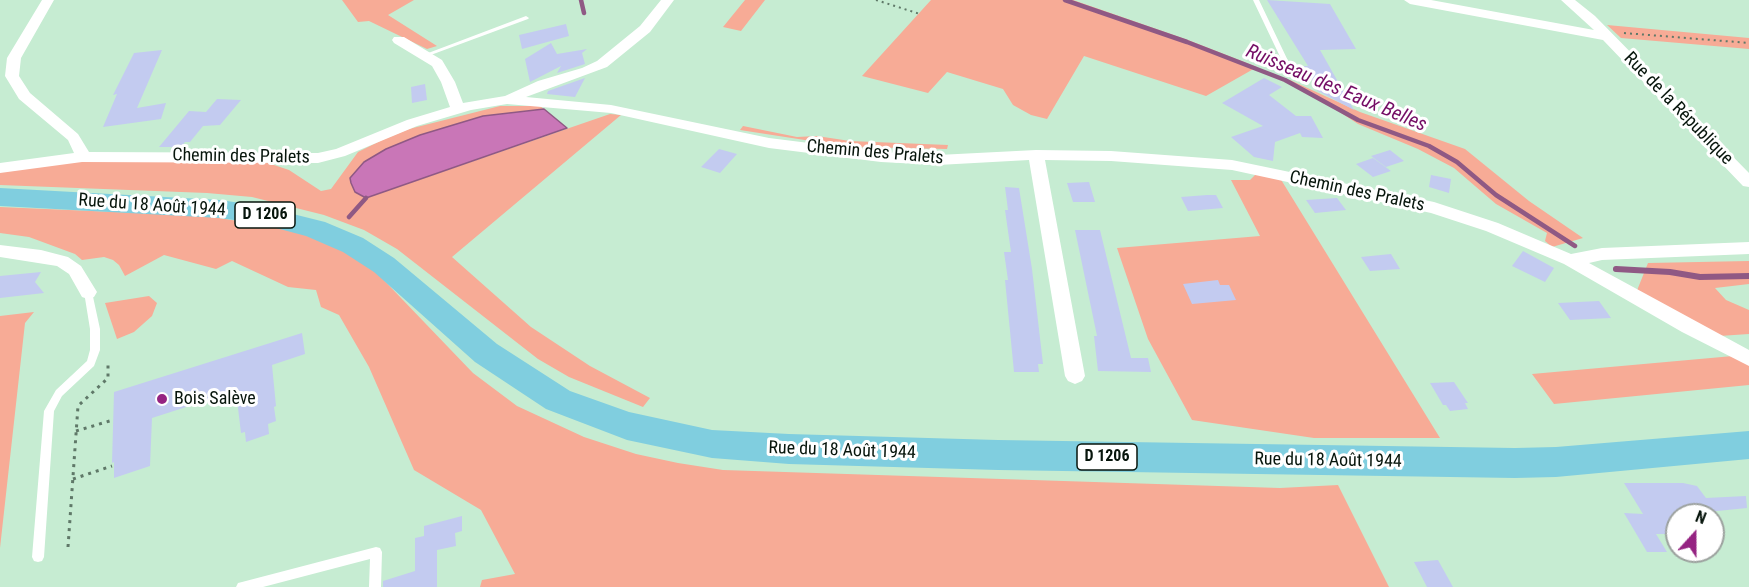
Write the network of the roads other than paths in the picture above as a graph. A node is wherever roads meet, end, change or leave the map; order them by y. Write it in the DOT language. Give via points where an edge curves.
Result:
graph roads {
  1 [pos="48,0"];
  2 [pos="668,0"];
  3 [pos="1256,0"];
  4 [pos="1410,0"];
  5 [pos="1567,0"];
  6 [pos="526,18"];
  7 [pos="1604,34"];
  8 [pos="399,40"];
  9 [pos="426,55"];
  10 [pos="1287,65"];
  11 [pos="507,100"];
  12 [pos="458,110"];
  13 [pos="1036,155"];
  14 [pos="82,157"];
  15 [pos="0,168"];
  16 [pos="1749,182"];
  17 [pos="0,197"];
  18 [pos="1749,248"];
  19 [pos="0,252"];
  20 [pos="1570,260"];
  21 [pos="88,292"];
  22 [pos="1749,358"];
  23 [pos="1075,376"];
  24 [pos="1749,445"];
  25 [pos="38,557"];
  26 [pos="242,587"];
  27 [pos="375,587"];
  1 -- 14 [label="street" via="14,58 12,76 24,96 73,137"];
  2 -- 11 [label="street" via="645,29 602,64"];
  3 -- 10 [label="lane"];
  4 -- 7 [label="street"];
  5 -- 7 [label="street, Rue de la République"];
  6 -- 9 [label="lane"];
  7 -- 16 [label="street, Rue de la République"];
  8 -- 9 [label="street"];
  9 -- 12 [label="street" via="442,70"];
  11 -- 12 [label="street, Chemin des Pralets"];
  11 -- 13 [label="street, Chemin des Pralets" via="611,109 722,134 832,152 938,160"];
  12 -- 14 [label="street, Chemin des Pralets" via="318,158"];
  13 -- 20 [label="street, Chemin des Pralets" via="1160,158 1232,165 1434,208"];
  13 -- 23 [label="street"];
  14 -- 15 [label="street, Chemin des Pralets"];
  17 -- 24 [label="main road, Rue du 18 Août 1944 / D 1206" via="220,209 315,229 376,259 486,353 558,399 627,426 712,444 998,455 1480,463 1556,462"];
  18 -- 20 [label="street" via="1602,254"];
  19 -- 21 [label="street" via="62,261 75,270"];
  20 -- 22 [label="street, Chemin des Pralets"];
  21 -- 25 [label="lane" via="95,350 91,363 59,393 49,411"];
  26 -- 27 [label="lane" via="376,552"];
}
